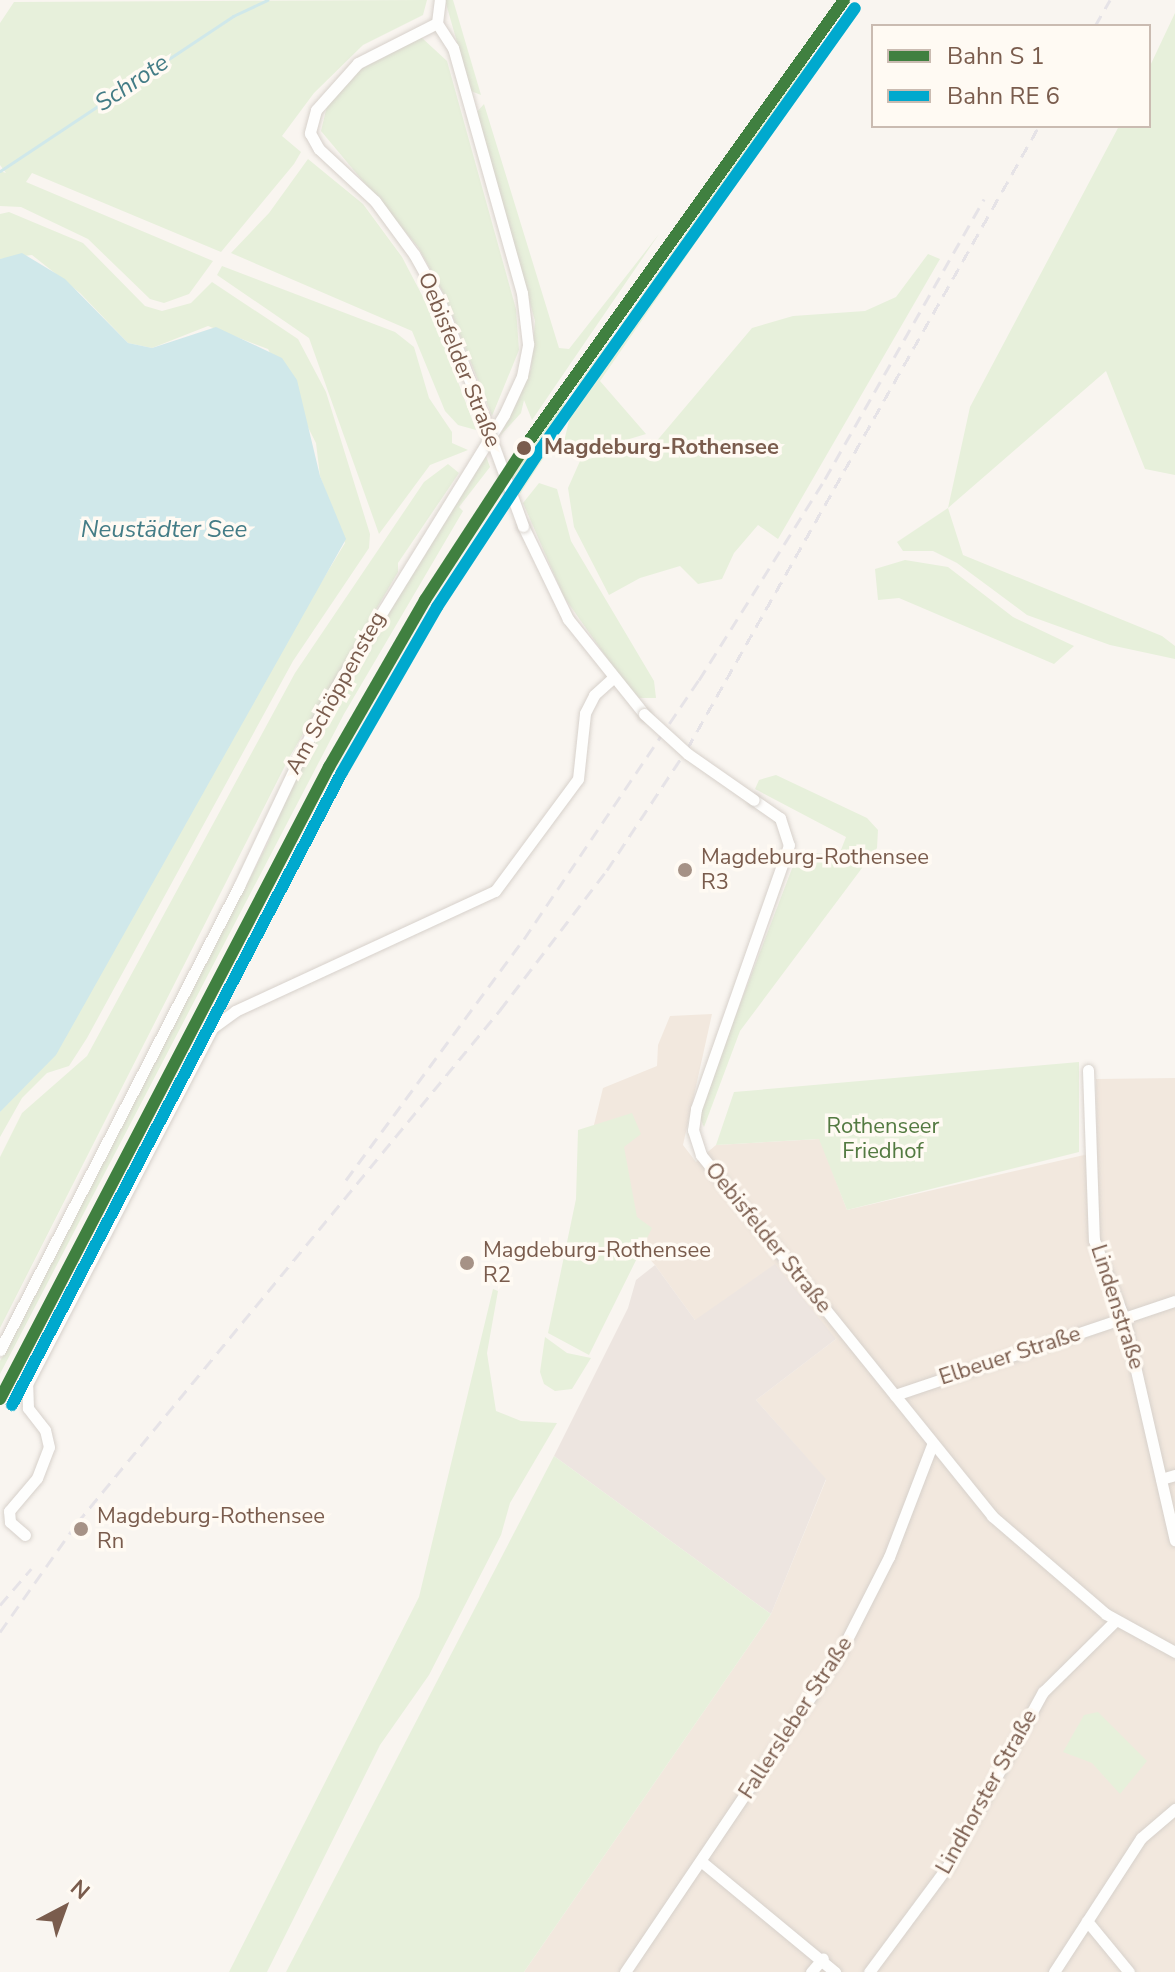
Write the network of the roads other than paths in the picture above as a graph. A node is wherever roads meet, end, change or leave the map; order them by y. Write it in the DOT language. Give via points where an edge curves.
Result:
graph roads {
  1 [pos="440,0"];
  2 [pos="437,23"];
  3 [pos="612,679"];
  4 [pos="1088,1070"];
  5 [pos="1175,1301"];
  6 [pos="1124,1318"];
  7 [pos="0,1350"];
  8 [pos="895,1395"];
  9 [pos="932,1445"];
  10 [pos="1175,1475"];
  11 [pos="1161,1479"];
  12 [pos="25,1535"];
  13 [pos="1175,1540"];
  14 [pos="1115,1621"];
  15 [pos="1175,1652"];
  16 [pos="1175,1809"];
  17 [pos="702,1862"];
  18 [pos="1087,1921"];
  19 [pos="823,1958"];
  20 [pos="625,1972"];
  21 [pos="811,1972"];
  22 [pos="835,1972"];
  23 [pos="869,1972"];
  24 [pos="1054,1972"];
  25 [pos="1129,1972"];
  1 -- 2 [label="street"];
  2 -- 3 [label="street, Oebisfelder Straße, bridge" via="358,63 320,104 310,131 315,145 375,201 439,299 523,526 558,603"];
  2 -- 7 [label="street, Am Schöppensteg" via="453,48 524,302 528,344 522,376 504,415 311,732 232,900"];
  3 -- 8 [label="street, Oebisfelder Straße, bridge" via="688,754 780,818 789,845 706,1078 694,1118 695,1138 701,1155"];
  3 -- 12 [label="street" via="586,709 578,779 498,889 235,1011 212,1028 27,1384 27,1405 45,1430 49,1447 37,1478 9,1511 10,1522"];
  4 -- 6 [label="street, Lindenstraße" via="1094,1240"];
  5 -- 6 [label="street, Elbeuer Straße"];
  6 -- 8 [label="street, Elbeuer Straße"];
  6 -- 11 [label="street, Lindenstraße"];
  8 -- 9 [label="street, Oebisfelder Straße"];
  9 -- 14 [label="street, Oebisfelder Straße" via="998,1522"];
  9 -- 17 [label="street, Fallersleber Straße" via="889,1557 840,1653"];
  10 -- 11 [label="street"];
  11 -- 13 [label="street, Lindenstraße"];
  14 -- 15 [label="street, Oebisfelder Straße"];
  14 -- 23 [label="street, Lindhorster Straße" via="1043,1692 947,1867"];
  16 -- 18 [label="street" via="1141,1838"];
  17 -- 19 [label="street"];
  17 -- 20 [label="street, Fallersleber Straße"];
  18 -- 24 [label="street"];
  18 -- 25 [label="street"];
  19 -- 21 [label="street"];
  19 -- 22 [label="street"];
}
